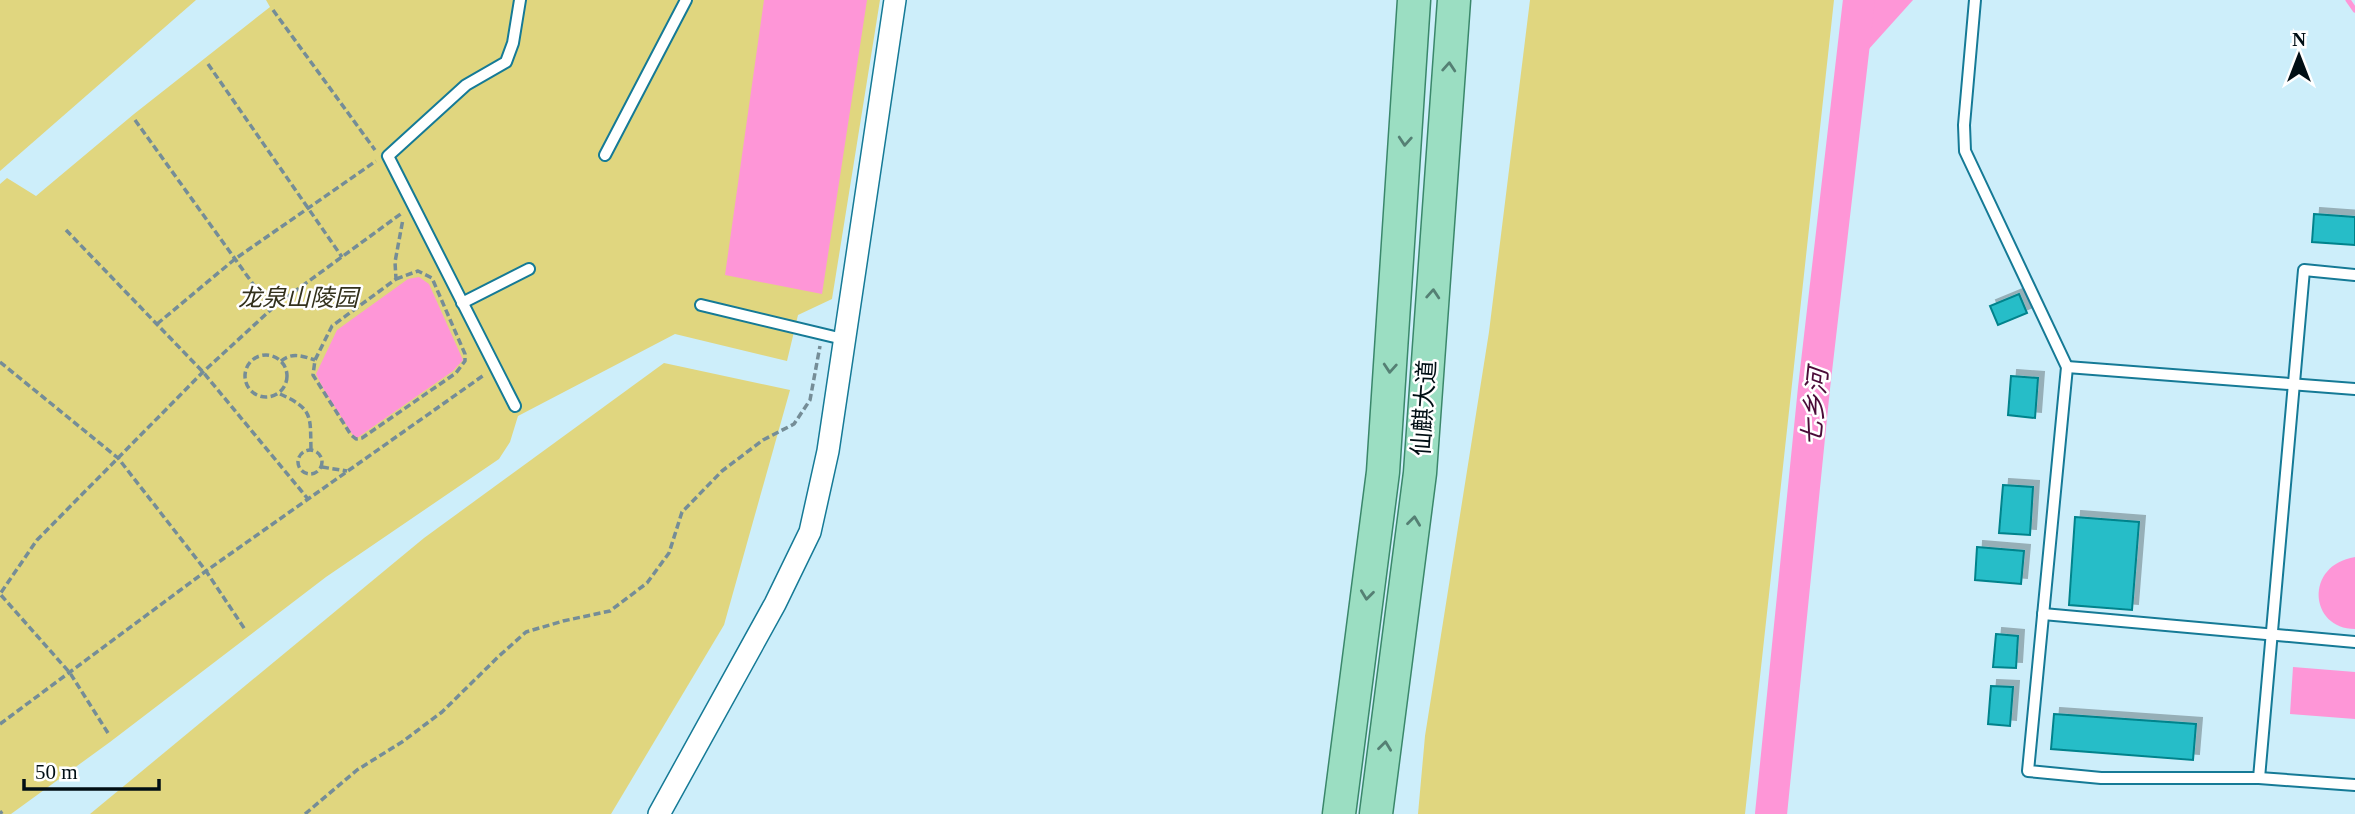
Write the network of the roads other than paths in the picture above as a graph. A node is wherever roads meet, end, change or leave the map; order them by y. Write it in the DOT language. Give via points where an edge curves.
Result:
graph roads {
  1 [pos="520,0"];
  2 [pos="686,0"];
  3 [pos="895,0"];
  4 [pos="1414,0"];
  5 [pos="1454,0"];
  6 [pos="1975,0"];
  7 [pos="605,155"];
  8 [pos="528,269"];
  9 [pos="2355,275"];
  10 [pos="462,303"];
  11 [pos="701,305"];
  12 [pos="843,340"];
  13 [pos="2067,367"];
  14 [pos="2294,384"];
  15 [pos="2355,389"];
  16 [pos="515,406"];
  17 [pos="2043,614"];
  18 [pos="2272,635"];
  19 [pos="2355,642"];
  20 [pos="2259,778"];
  21 [pos="2355,785"];
  22 [pos="660,814"];
  23 [pos="1339,814"];
  24 [pos="1376,814"];
  1 -- 10 [label="lane" via="506,61 466,85 388,156"];
  2 -- 7 [label="lane"];
  3 -- 12 [label="street"];
  4 -- 23 [label="main road, 仙麒大道, one-way" via="1383,472"];
  24 -- 5 [label="main road, 仙麒大道, one-way" via="1420,473"];
  6 -- 13 [label="lane" via="1965,151"];
  8 -- 10 [label="lane"];
  9 -- 14 [label="lane" via="2304,270"];
  10 -- 16 [label="lane"];
  11 -- 12 [label="lane"];
  12 -- 22 [label="street" via="828,451 810,532"];
  13 -- 14 [label="lane"];
  13 -- 17 [label="lane"];
  14 -- 15 [label="lane"];
  14 -- 18 [label="lane"];
  17 -- 18 [label="lane"];
  17 -- 20 [label="lane" via="2028,771 2101,778"];
  18 -- 19 [label="lane"];
  18 -- 20 [label="lane"];
  20 -- 21 [label="lane"];
}
